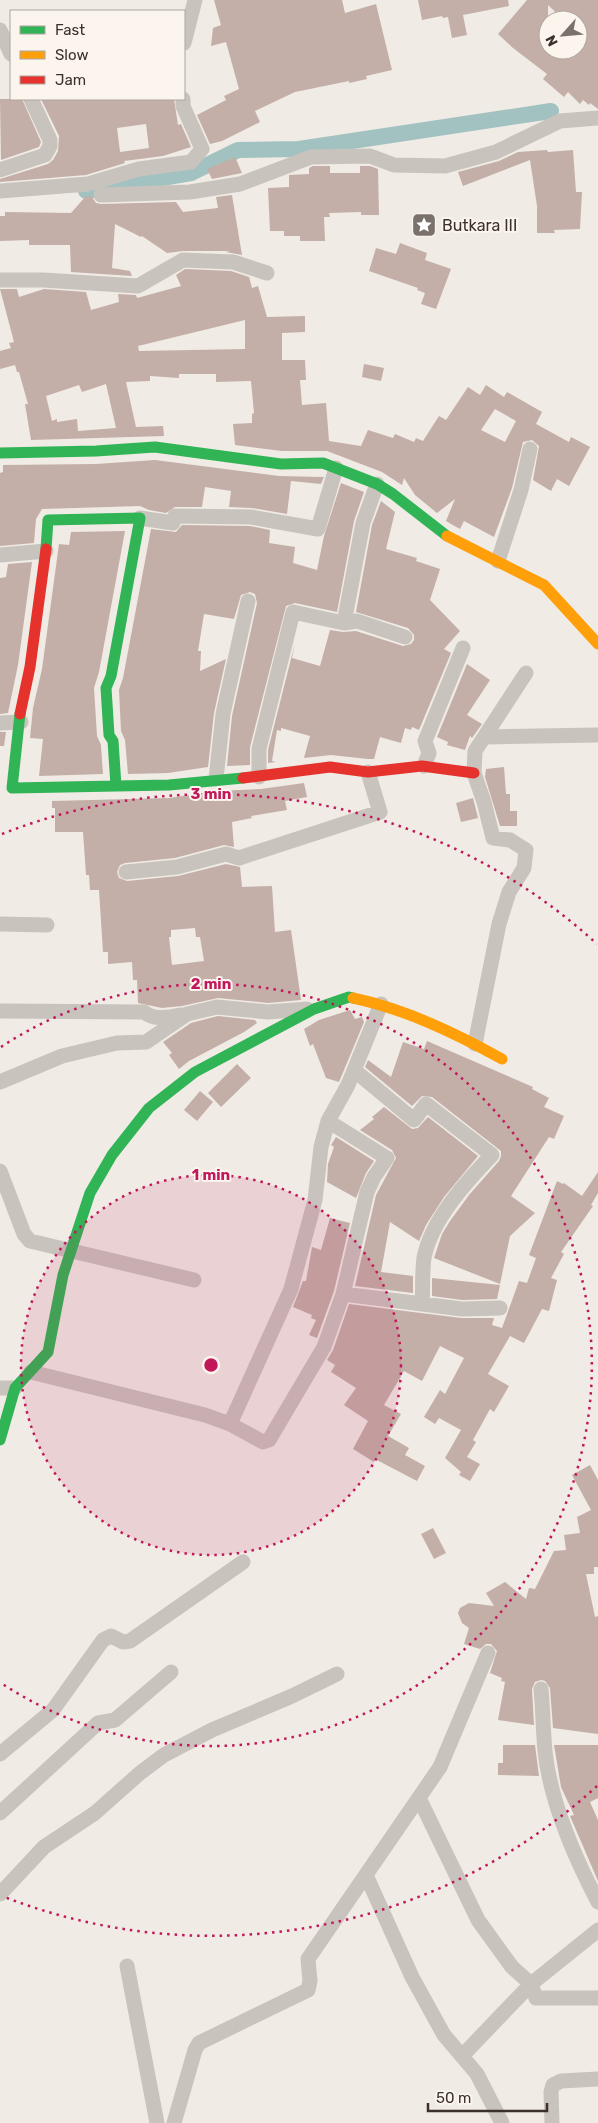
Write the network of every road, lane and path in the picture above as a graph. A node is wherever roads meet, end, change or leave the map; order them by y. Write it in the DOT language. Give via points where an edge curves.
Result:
graph roads {
  1 [pos="195,0"];
  2 [pos="0,30"];
  3 [pos="185,39"];
  4 [pos="10,52"];
  5 [pos="32,100"];
  6 [pos="183,100"];
  7 [pos="598,118"];
  8 [pos="145,169"];
  9 [pos="0,170"];
  10 [pos="0,191"];
  11 [pos="142,192"];
  12 [pos="101,195"];
  13 [pos="267,273"];
  14 [pos="0,280"];
  15 [pos="530,449"];
  16 [pos="0,453"];
  17 [pos="336,468"];
  18 [pos="377,484"];
  19 [pos="140,518"];
  20 [pos="46,552"];
  21 [pos="0,555"];
  22 [pos="498,560"];
  23 [pos="248,601"];
  24 [pos="344,623"];
  25 [pos="405,637"];
  26 [pos="598,644"];
  27 [pos="463,648"];
  28 [pos="526,672"];
  29 [pos="21,722"];
  30 [pos="0,723"];
  31 [pos="598,735"];
  32 [pos="485,737"];
  33 [pos="424,766"];
  34 [pos="368,772"];
  35 [pos="474,773"];
  36 [pos="259,777"];
  37 [pos="216,779"];
  38 [pos="116,786"];
  39 [pos="126,872"];
  40 [pos="0,924"];
  41 [pos="47,925"];
  42 [pos="381,1004"];
  43 [pos="314,1009"];
  44 [pos="0,1011"];
  45 [pos="188,1014"];
  46 [pos="476,1044"];
  47 [pos="502,1059"];
  48 [pos="354,1070"];
  49 [pos="0,1082"];
  50 [pos="328,1121"];
  51 [pos="0,1172"];
  52 [pos="71,1250"];
  53 [pos="194,1280"];
  54 [pos="343,1294"];
  55 [pos="422,1304"];
  56 [pos="500,1308"];
  57 [pos="31,1372"];
  58 [pos="8,1388"];
  59 [pos="230,1424"];
  60 [pos="0,1440"];
  61 [pos="242,1562"];
  62 [pos="488,1653"];
  63 [pos="171,1672"];
  64 [pos="337,1674"];
  65 [pos="541,1690"];
  66 [pos="0,1754"];
  67 [pos="419,1798"];
  68 [pos="0,1814"];
  69 [pos="366,1875"];
  70 [pos="0,1894"];
  71 [pos="598,1902"];
  72 [pos="598,1930"];
  73 [pos="127,1966"];
  74 [pos="531,1984"];
  75 [pos="598,1998"];
  76 [pos="462,2056"];
  77 [pos="598,2079"];
  78 [pos="157,2123"];
  79 [pos="174,2123"];
  80 [pos="502,2123"];
  81 [pos="552,2123"];
  1 -- 3 [label="street"];
  2 -- 4 [label="street"];
  5 -- 9 [label="street" via="50,146 45,155"];
  6 -- 8 [label="street" via="202,149 191,162"];
  7 -- 11 [label="street" via="560,121 496,152 446,166 394,165 370,156 311,157 240,184 190,192"];
  8 -- 10 [label="street" via="88,184"];
  8 -- 11 [label="street"];
  11 -- 12 [label="street"];
  13 -- 14 [label="street" via="233,262 184,260 138,286"];
  15 -- 22 [label="street" via="521,490"];
  16 -- 17 [label="street" via="154,446 281,464 323,463"];
  17 -- 18 [label="street"];
  17 -- 19 [label="street" via="318,529 251,517 176,516 173,523"];
  18 -- 22 [label="street" via="444,535"];
  18 -- 24 [label="street" via="363,523"];
  19 -- 20 [label="street" via="48,520"];
  19 -- 38 [label="street" via="111,676 106,688"];
  20 -- 21 [label="street"];
  20 -- 29 [label="street"];
  22 -- 26 [label="street" via="544,585"];
  23 -- 37 [label="street" via="223,714"];
  24 -- 25 [label="street" via="357,621"];
  24 -- 36 [label="street" via="293,612 259,749"];
  27 -- 33 [label="street" via="425,741 430,753"];
  28 -- 32 [label="street"];
  29 -- 30 [label="street"];
  29 -- 38 [label="street" via="12,788"];
  31 -- 32 [label="street"];
  32 -- 35 [label="street" via="475,751"];
  33 -- 34 [label="street"];
  33 -- 35 [label="street"];
  34 -- 36 [label="street" via="330,767"];
  34 -- 39 [label="street" via="380,812 239,858 226,854 177,868"];
  35 -- 46 [label="street" via="493,838 510,840 526,850 524,868 509,892 499,924"];
  36 -- 37 [label="street"];
  37 -- 38 [label="street" via="170,785"];
  40 -- 41 [label="street"];
  42 -- 43 [label="street" via="350,997"];
  42 -- 46 [label="street"];
  42 -- 48 [label="street"];
  43 -- 45 [label="street" via="268,1012 217,1007"];
  43 -- 52 [label="street" via="195,1072 149,1108 112,1155 90,1193"];
  44 -- 45 [label="street" via="144,1012 157,1019"];
  45 -- 49 [label="street" via="146,1042 117,1043 62,1056"];
  46 -- 47 [label="street"];
  48 -- 50 [label="street"];
  48 -- 55 [label="street" via="414,1120 426,1104 492,1155 446,1208 434,1231 424,1257"];
  50 -- 54 [label="street" via="387,1158 367,1192"];
  50 -- 59 [label="street" via="321,1147 315,1200 291,1289"];
  51 -- 52 [label="street" via="24,1234 36,1243"];
  52 -- 53 [label="street"];
  52 -- 57 [label="street" via="63,1274 48,1352"];
  54 -- 55 [label="street"];
  54 -- 59 [label="street" via="324,1347 269,1440 263,1442"];
  55 -- 56 [label="street" via="462,1309"];
  57 -- 58 [label="street"];
  57 -- 59 [label="street" via="195,1412"];
  58 -- 60 [label="street"];
  61 -- 66 [label="street" via="130,1641 123,1642 111,1636 103,1640 52,1710"];
  62 -- 67 [label="street" via="440,1768"];
  63 -- 68 [label="street" via="115,1720 98,1723"];
  64 -- 70 [label="street" via="164,1755 96,1813 44,1847"];
  65 -- 71 [label="street" via="545,1752 558,1809 584,1876"];
  67 -- 69 [label="street"];
  67 -- 74 [label="street" via="478,1920 512,1966"];
  69 -- 76 [label="street" via="412,1977 444,2035"];
  69 -- 79 [label="street" via="308,1959 308,1990 199,2042"];
  72 -- 74 [label="street"];
  73 -- 78 [label="street"];
  74 -- 75 [label="street" via="536,1998"];
  74 -- 76 [label="street"];
  76 -- 80 [label="street" via="477,2074"];
  77 -- 81 [label="street" via="561,2081 553,2085 550,2092"];
}
